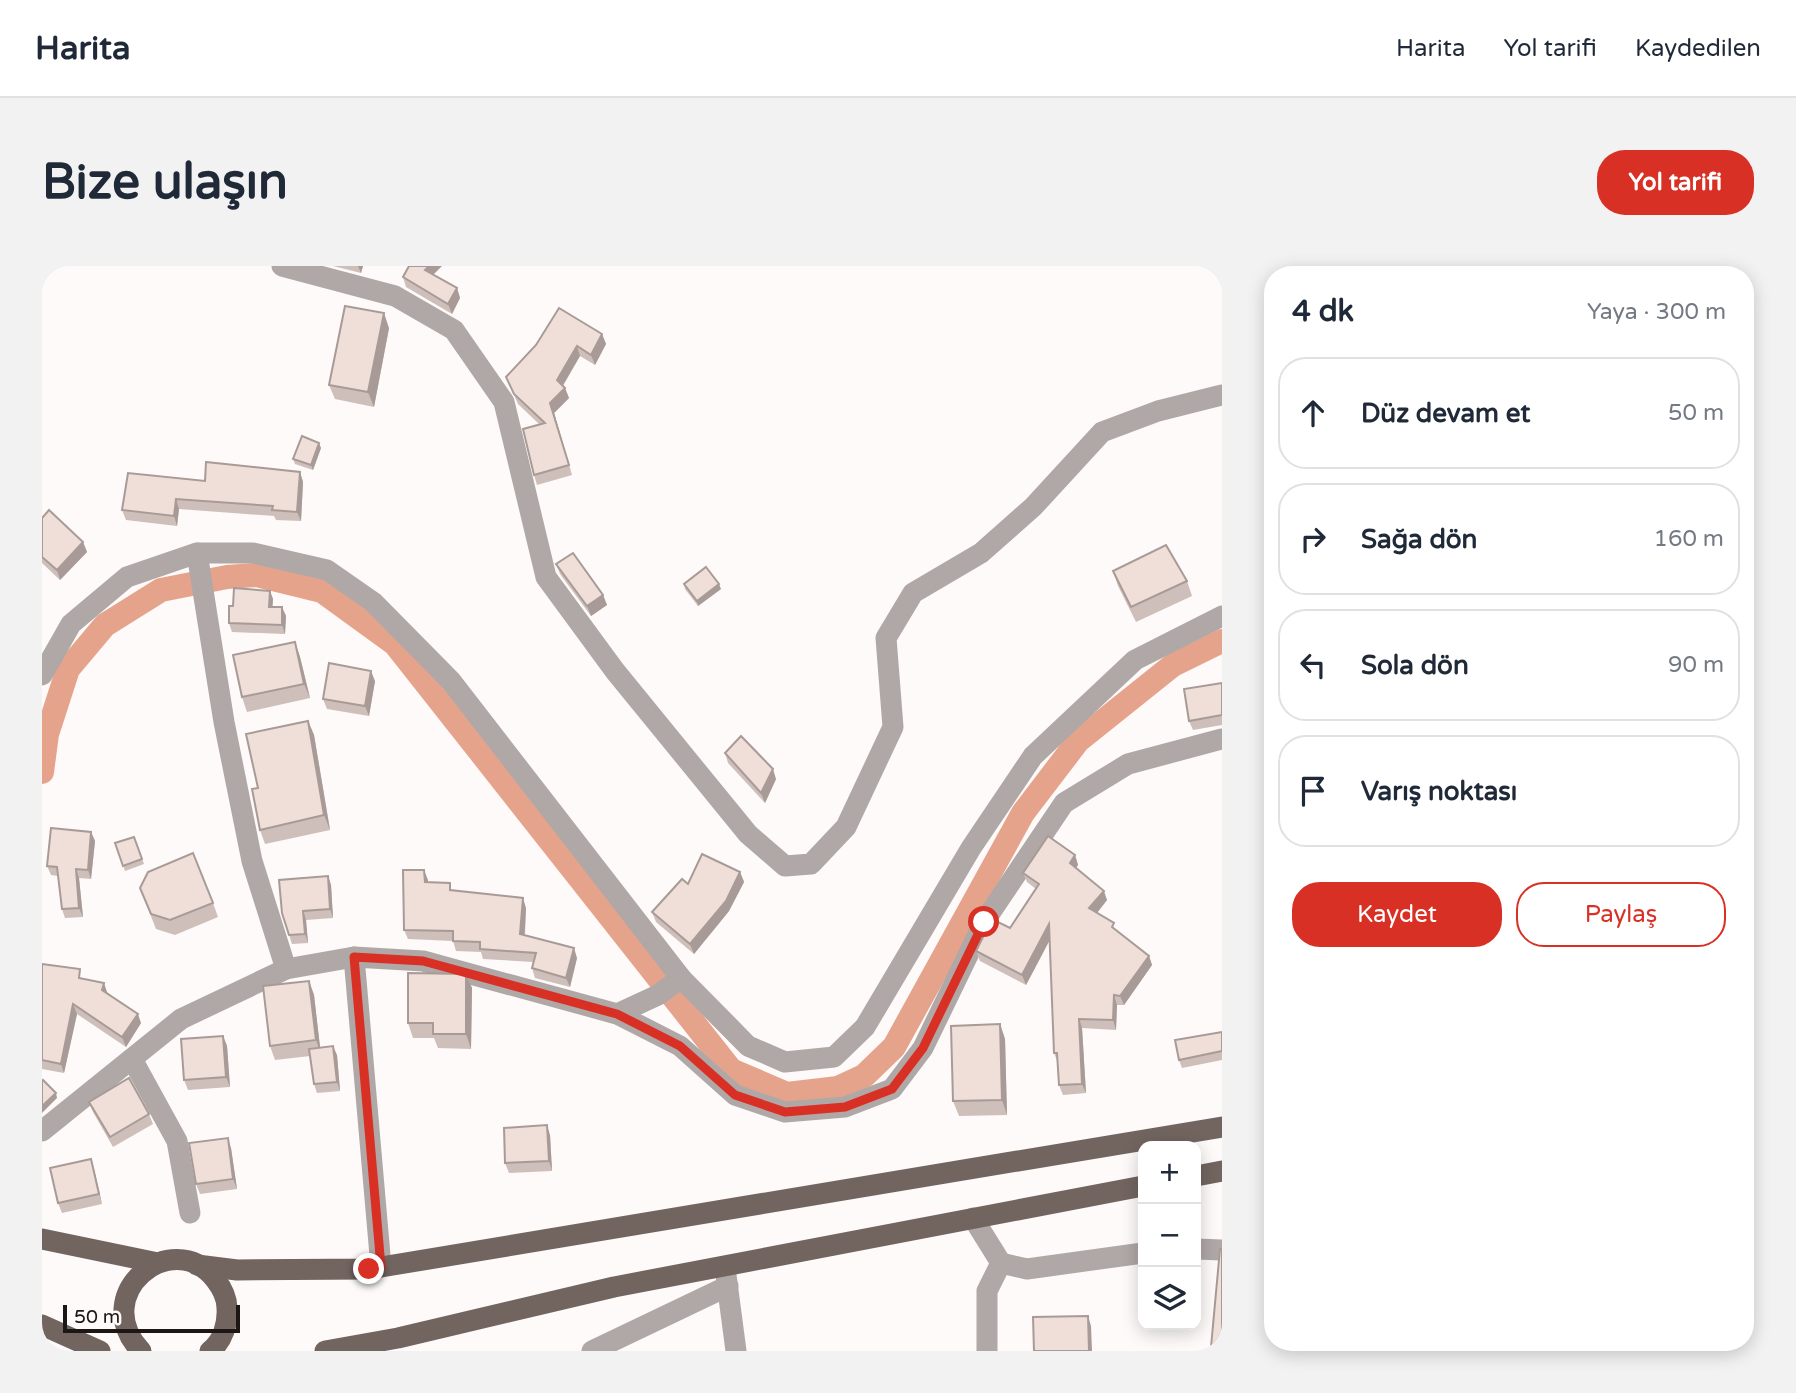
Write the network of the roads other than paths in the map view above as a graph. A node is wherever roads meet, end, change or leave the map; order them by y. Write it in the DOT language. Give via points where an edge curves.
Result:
graph roads {
  1 [pos="282,266"];
  2 [pos="1222,396"];
  3 [pos="200,569"];
  4 [pos="1222,616"];
  5 [pos="42,675"];
  6 [pos="1222,739"];
  7 [pos="354,957"];
  8 [pos="286,969"];
  9 [pos="671,985"];
  10 [pos="617,1014"];
  11 [pos="132,1059"];
  12 [pos="1222,1127"];
  13 [pos="42,1130"];
  14 [pos="1222,1171"];
  15 [pos="1201,1175"];
  16 [pos="1138,1187"];
  17 [pos="190,1213"];
  18 [pos="973,1218"];
  19 [pos="42,1239"];
  20 [pos="1201,1250"];
  21 [pos="1222,1250"];
  22 [pos="1138,1254"];
  23 [pos="158,1263"];
  24 [pos="1001,1263"];
  25 [pos="197,1265"];
  26 [pos="381,1267"];
  27 [pos="726,1276"];
  28 [pos="42,1325"];
  29 [pos="100,1351"];
  30 [pos="141,1351"];
  31 [pos="210,1351"];
  32 [pos="325,1351"];
  33 [pos="592,1351"];
  34 [pos="736,1351"];
  35 [pos="987,1351"];
  1 -- 2 [label="street" via="396,296 454,330 504,402 546,577 615,671 748,834 785,866 811,864 846,827 893,727 886,638 913,593 981,553 1033,507 1102,432 1158,411"];
  3 -- 5 [label="street" via="127,577 71,624"];
  3 -- 8 [label="street" via="252,861"];
  3 -- 9 [label="street" via="253,554 327,570 373,602 450,681"];
  4 -- 9 [label="street" via="1135,660 1033,756 971,848 865,1027 834,1058 785,1062 748,1046"];
  6 -- 10 [label="street" via="1128,764 1064,803 984,922 923,1048 892,1089 845,1107 785,1112 735,1095 680,1046"];
  7 -- 8 [label="street"];
  7 -- 10 [label="street" via="423,961"];
  7 -- 26 [label="street"];
  8 -- 11 [label="street" via="181,1019"];
  9 -- 10 [label="street"];
  11 -- 13 [label="street"];
  11 -- 17 [label="street" via="177,1141"];
  12 -- 26 [label="main road"];
  14 -- 15 [label="main road"];
  16 -- 18 [label="main road"];
  18 -- 24 [label="street"];
  18 -- 27 [label="main road"];
  19 -- 23 [label="main road"];
  20 -- 21 [label="street"];
  22 -- 24 [label="street" via="1027,1269"];
  23 -- 25 [label="main road"];
  23 -- 30 [label="main road" via="132,1282 125,1296 125,1328"];
  24 -- 35 [label="street" via="987,1291"];
  25 -- 26 [label="main road" via="237,1270"];
  25 -- 31 [label="main road" via="211,1273 227,1302 223,1334"];
  27 -- 32 [label="main road" via="614,1287"];
  27 -- 33 [label="street"];
  27 -- 34 [label="street"];
  28 -- 29 [label="main road"];
}
